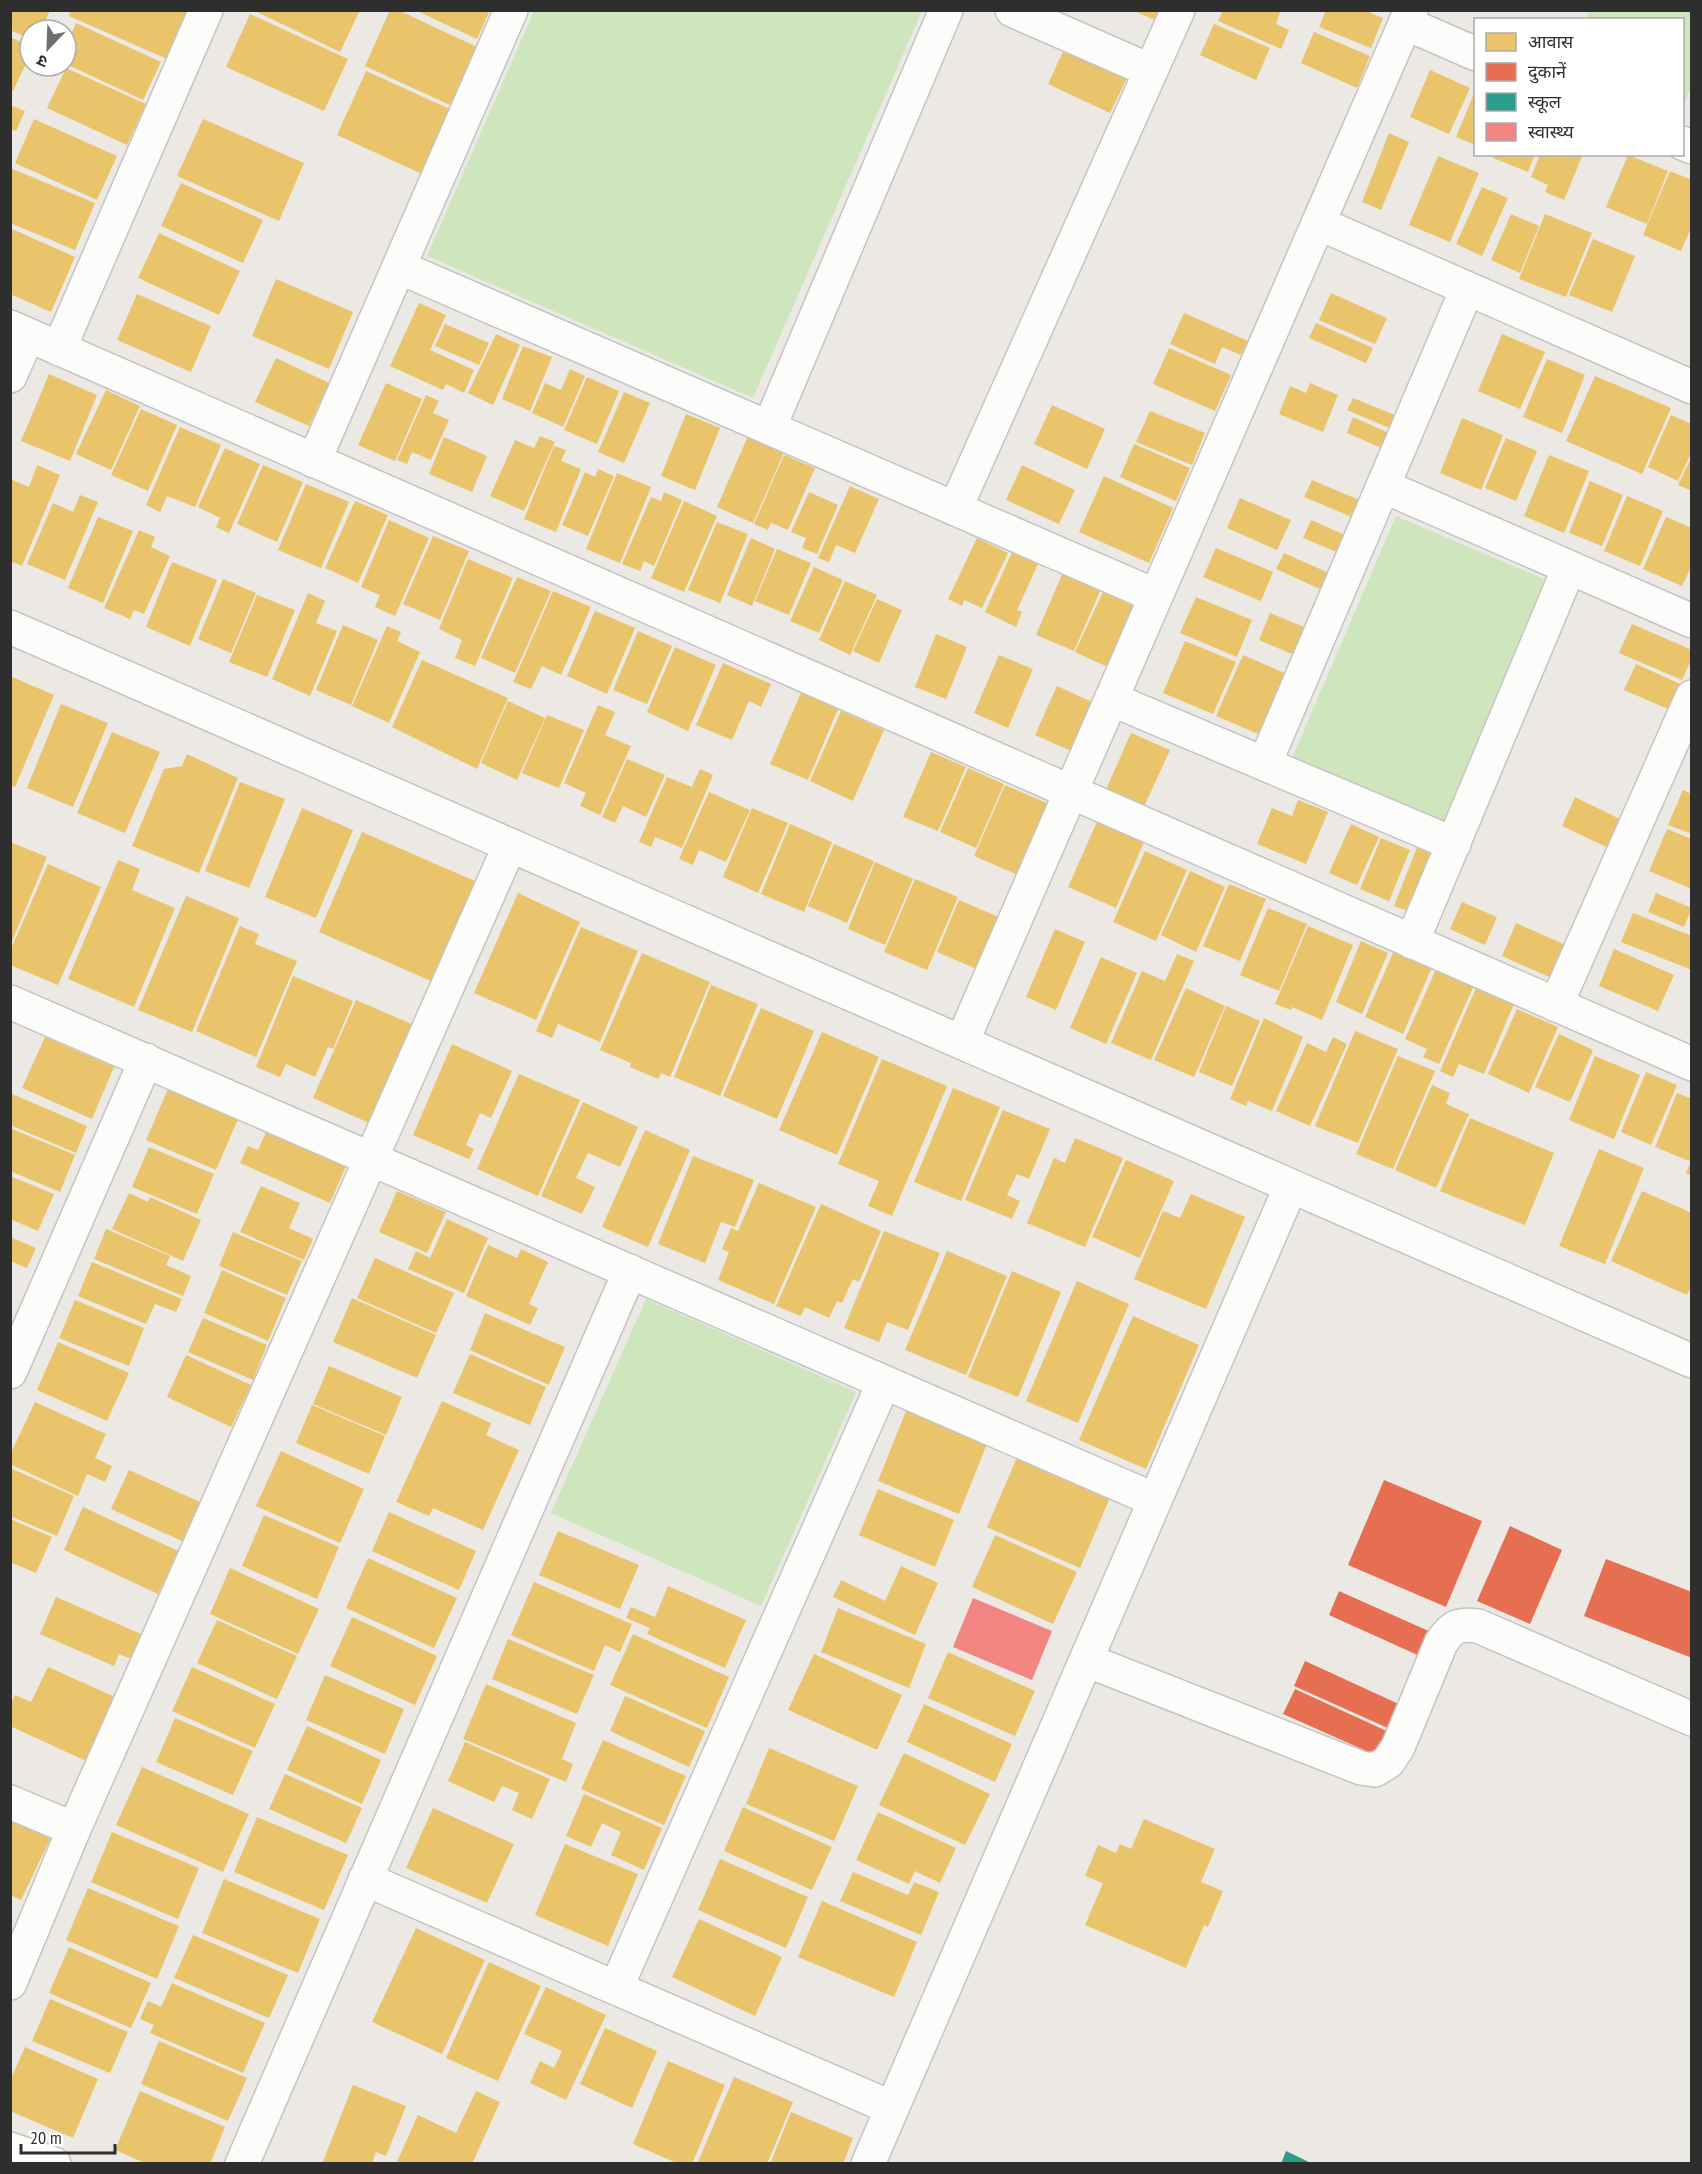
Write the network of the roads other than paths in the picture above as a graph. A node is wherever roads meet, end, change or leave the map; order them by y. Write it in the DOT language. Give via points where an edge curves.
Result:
graph roads {
  1 [pos="206,10"];
  2 [pos="511,10"];
  3 [pos="946,10"];
  4 [pos="1012,10"];
  5 [pos="1178,10"];
  6 [pos="1408,17"];
  7 [pos="1474,53"];
  8 [pos="1151,71"];
  9 [pos="1318,223"];
  10 [pos="399,267"];
  11 [pos="1467,289"];
  12 [pos="19,331"];
  13 [pos="59,349"];
  14 [pos="10,376"];
  15 [pos="1692,387"];
  16 [pos="769,428"];
  17 [pos="314,461"];
  18 [pos="1383,486"];
  19 [pos="956,509"];
  20 [pos="1569,568"];
  21 [pos="1156,596"];
  22 [pos="1692,621"];
  23 [pos="10,627"];
  24 [pos="1692,697"];
  25 [pos="1111,699"];
  26 [pos="1265,763"];
  27 [pos="1070,793"];
  28 [pos="1454,843"];
  29 [pos="510,845"];
  30 [pos="1412,942"];
  31 [pos="10,1002"];
  32 [pos="1556,1005"];
  33 [pos="962,1042"];
  34 [pos="146,1060"];
  35 [pos="1692,1064"];
  36 [pos="371,1158"];
  37 [pos="1291,1186"];
  38 [pos="630,1271"];
  39 [pos="1692,1361"];
  40 [pos="10,1372"];
  41 [pos="884,1382"];
  42 [pos="1155,1500"];
  43 [pos="1086,1660"];
  44 [pos="1692,1719"];
  45 [pos="10,1802"];
  46 [pos="74,1829"];
  47 [pos="365,1879"];
  48 [pos="10,1983"];
  49 [pos="616,1988"];
  50 [pos="892,2108"];
  51 [pos="10,2149"];
  52 [pos="54,2163"];
  53 [pos="242,2163"];
  54 [pos="868,2163"];
  1 -- 13 [label="street"];
  2 -- 10 [label="street"];
  3 -- 16 [label="street"];
  4 -- 8 [label="street"];
  5 -- 8 [label="street"];
  6 -- 7 [label="street"];
  6 -- 9 [label="street"];
  8 -- 19 [label="street"];
  9 -- 11 [label="street"];
  9 -- 21 [label="street"];
  10 -- 16 [label="street"];
  10 -- 17 [label="street"];
  11 -- 15 [label="street"];
  11 -- 18 [label="street"];
  12 -- 13 [label="street"];
  12 -- 14 [label="street"];
  13 -- 17 [label="street"];
  16 -- 19 [label="street"];
  17 -- 27 [label="street"];
  18 -- 20 [label="street"];
  18 -- 26 [label="street"];
  19 -- 21 [label="street"];
  20 -- 22 [label="street"];
  20 -- 28 [label="street"];
  21 -- 25 [label="street"];
  23 -- 29 [label="street"];
  24 -- 32 [label="street"];
  25 -- 26 [label="street"];
  25 -- 27 [label="street"];
  26 -- 28 [label="street"];
  27 -- 30 [label="street"];
  27 -- 33 [label="street"];
  28 -- 30 [label="street"];
  29 -- 33 [label="street"];
  29 -- 36 [label="street"];
  30 -- 32 [label="street"];
  31 -- 34 [label="street"];
  32 -- 35 [label="street"];
  33 -- 37 [label="street"];
  34 -- 36 [label="street"];
  34 -- 40 [label="street"];
  36 -- 38 [label="street"];
  36 -- 46 [label="street"];
  37 -- 39 [label="street"];
  37 -- 42 [label="street"];
  38 -- 41 [label="street"];
  38 -- 47 [label="street"];
  41 -- 42 [label="street"];
  41 -- 49 [label="street"];
  42 -- 43 [label="street"];
  43 -- 44 [label="street" via="1361,1768 1375,1770 1388,1762 1398,1748 1442,1643 1450,1630 1462,1624 1478,1626"];
  43 -- 50 [label="street"];
  45 -- 46 [label="street"];
  46 -- 48 [label="street"];
  47 -- 49 [label="street"];
  47 -- 53 [label="street"];
  49 -- 50 [label="street"];
  50 -- 54 [label="street"];
  51 -- 52 [label="street"];
}
